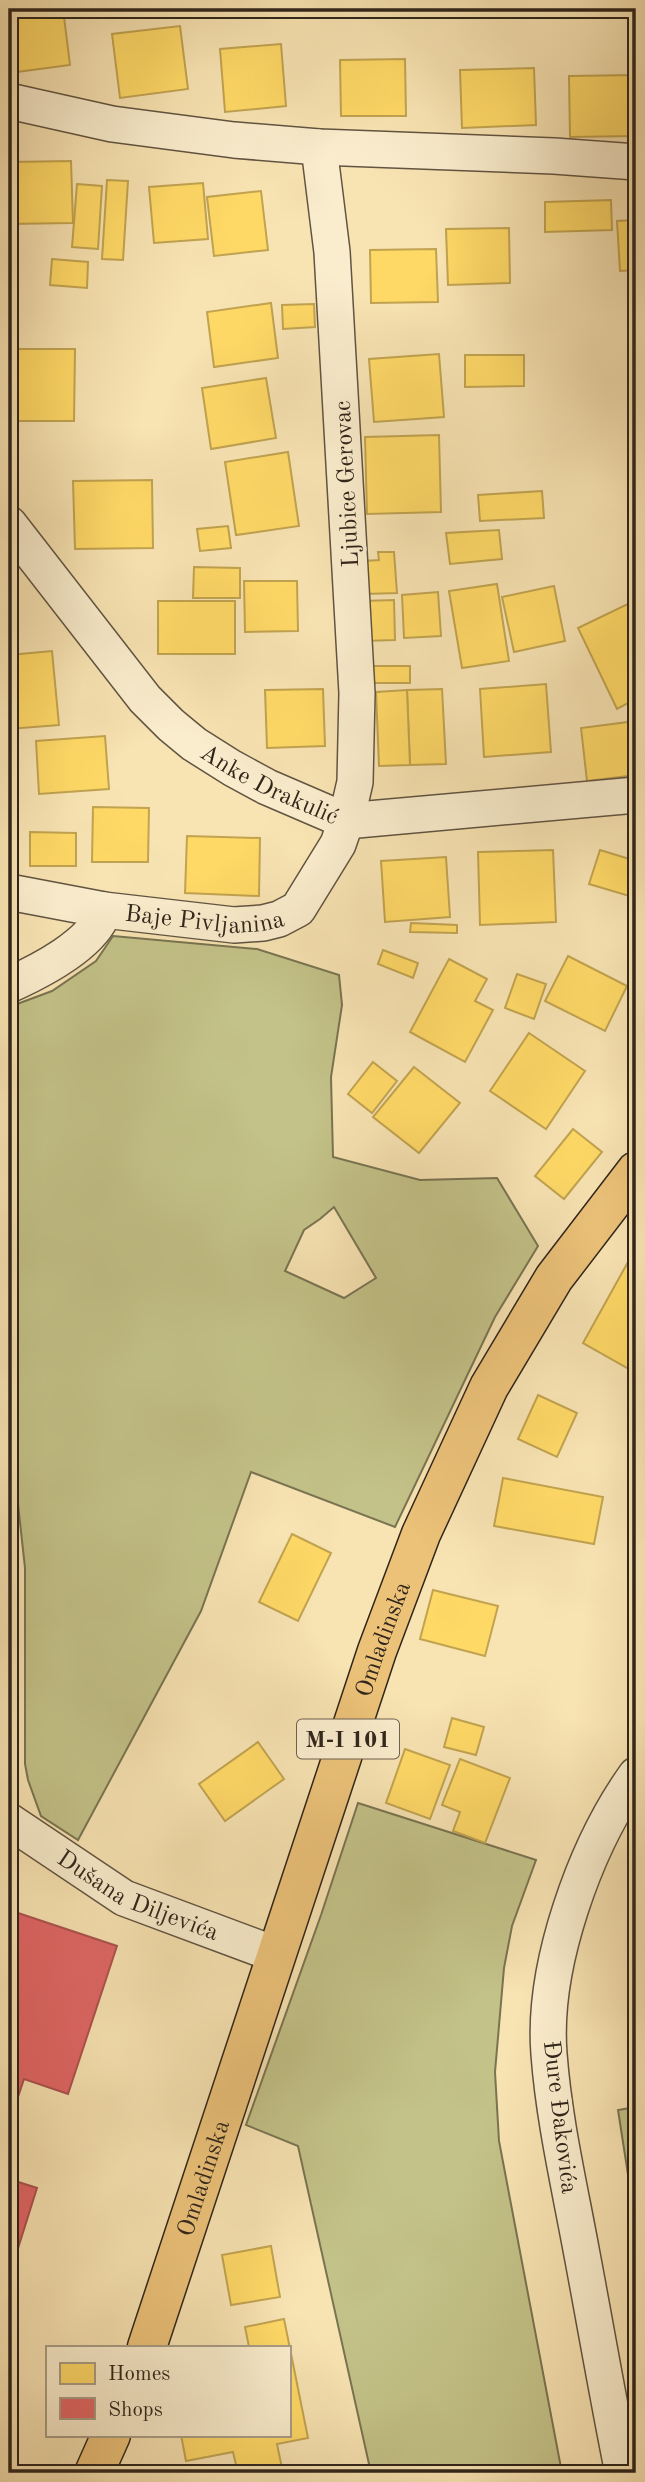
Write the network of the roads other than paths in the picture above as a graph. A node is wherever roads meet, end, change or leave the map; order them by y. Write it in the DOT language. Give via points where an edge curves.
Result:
graph roads {
  1 [pos="9,101"];
  2 [pos="319,146"];
  3 [pos="636,162"];
  4 [pos="9,524"];
  5 [pos="636,795"];
  6 [pos="346,821"];
  7 [pos="9,892"];
  8 [pos="104,910"];
  9 [pos="9,985"];
  10 [pos="636,1171"];
  11 [pos="636,1775"];
  12 [pos="9,1821"];
  13 [pos="277,1955"];
  14 [pos="147,2346"];
  15 [pos="111,2436"];
  16 [pos="94,2473"];
  17 [pos="624,2473"];
  1 -- 2 [label="street" via="159,131"];
  2 -- 3 [label="street"];
  2 -- 6 [label="street, Ljubice Gerovac" via="332,251 357,693 355,782"];
  4 -- 6 [label="street, Anke Drakulić" via="145,699 171,725 232,768"];
  5 -- 6 [label="street, Anke Drakulić"];
  6 -- 8 [label="street, Baje Pivljanina" via="338,844 307,896 298,909 279,919 234,925"];
  7 -- 8 [label="street, Baje Pivljanina"];
  8 -- 9 [label="street" via="87,935 62,957"];
  10 -- 13 [label="main road, Omladinska / M-I 101" via="554,1278 489,1387 421,1534 377,1651"];
  11 -- 17 [label="street, Đure Đakovića" via="607,1820 579,1886 558,1959 550,2004 549,2052 561,2146"];
  12 -- 13 [label="street, Dušana Diljevića" via="124,1898"];
  13 -- 14 [label="main road, Omladinska / M-I 101"];
  15 -- 16 [label="main road"];
}
